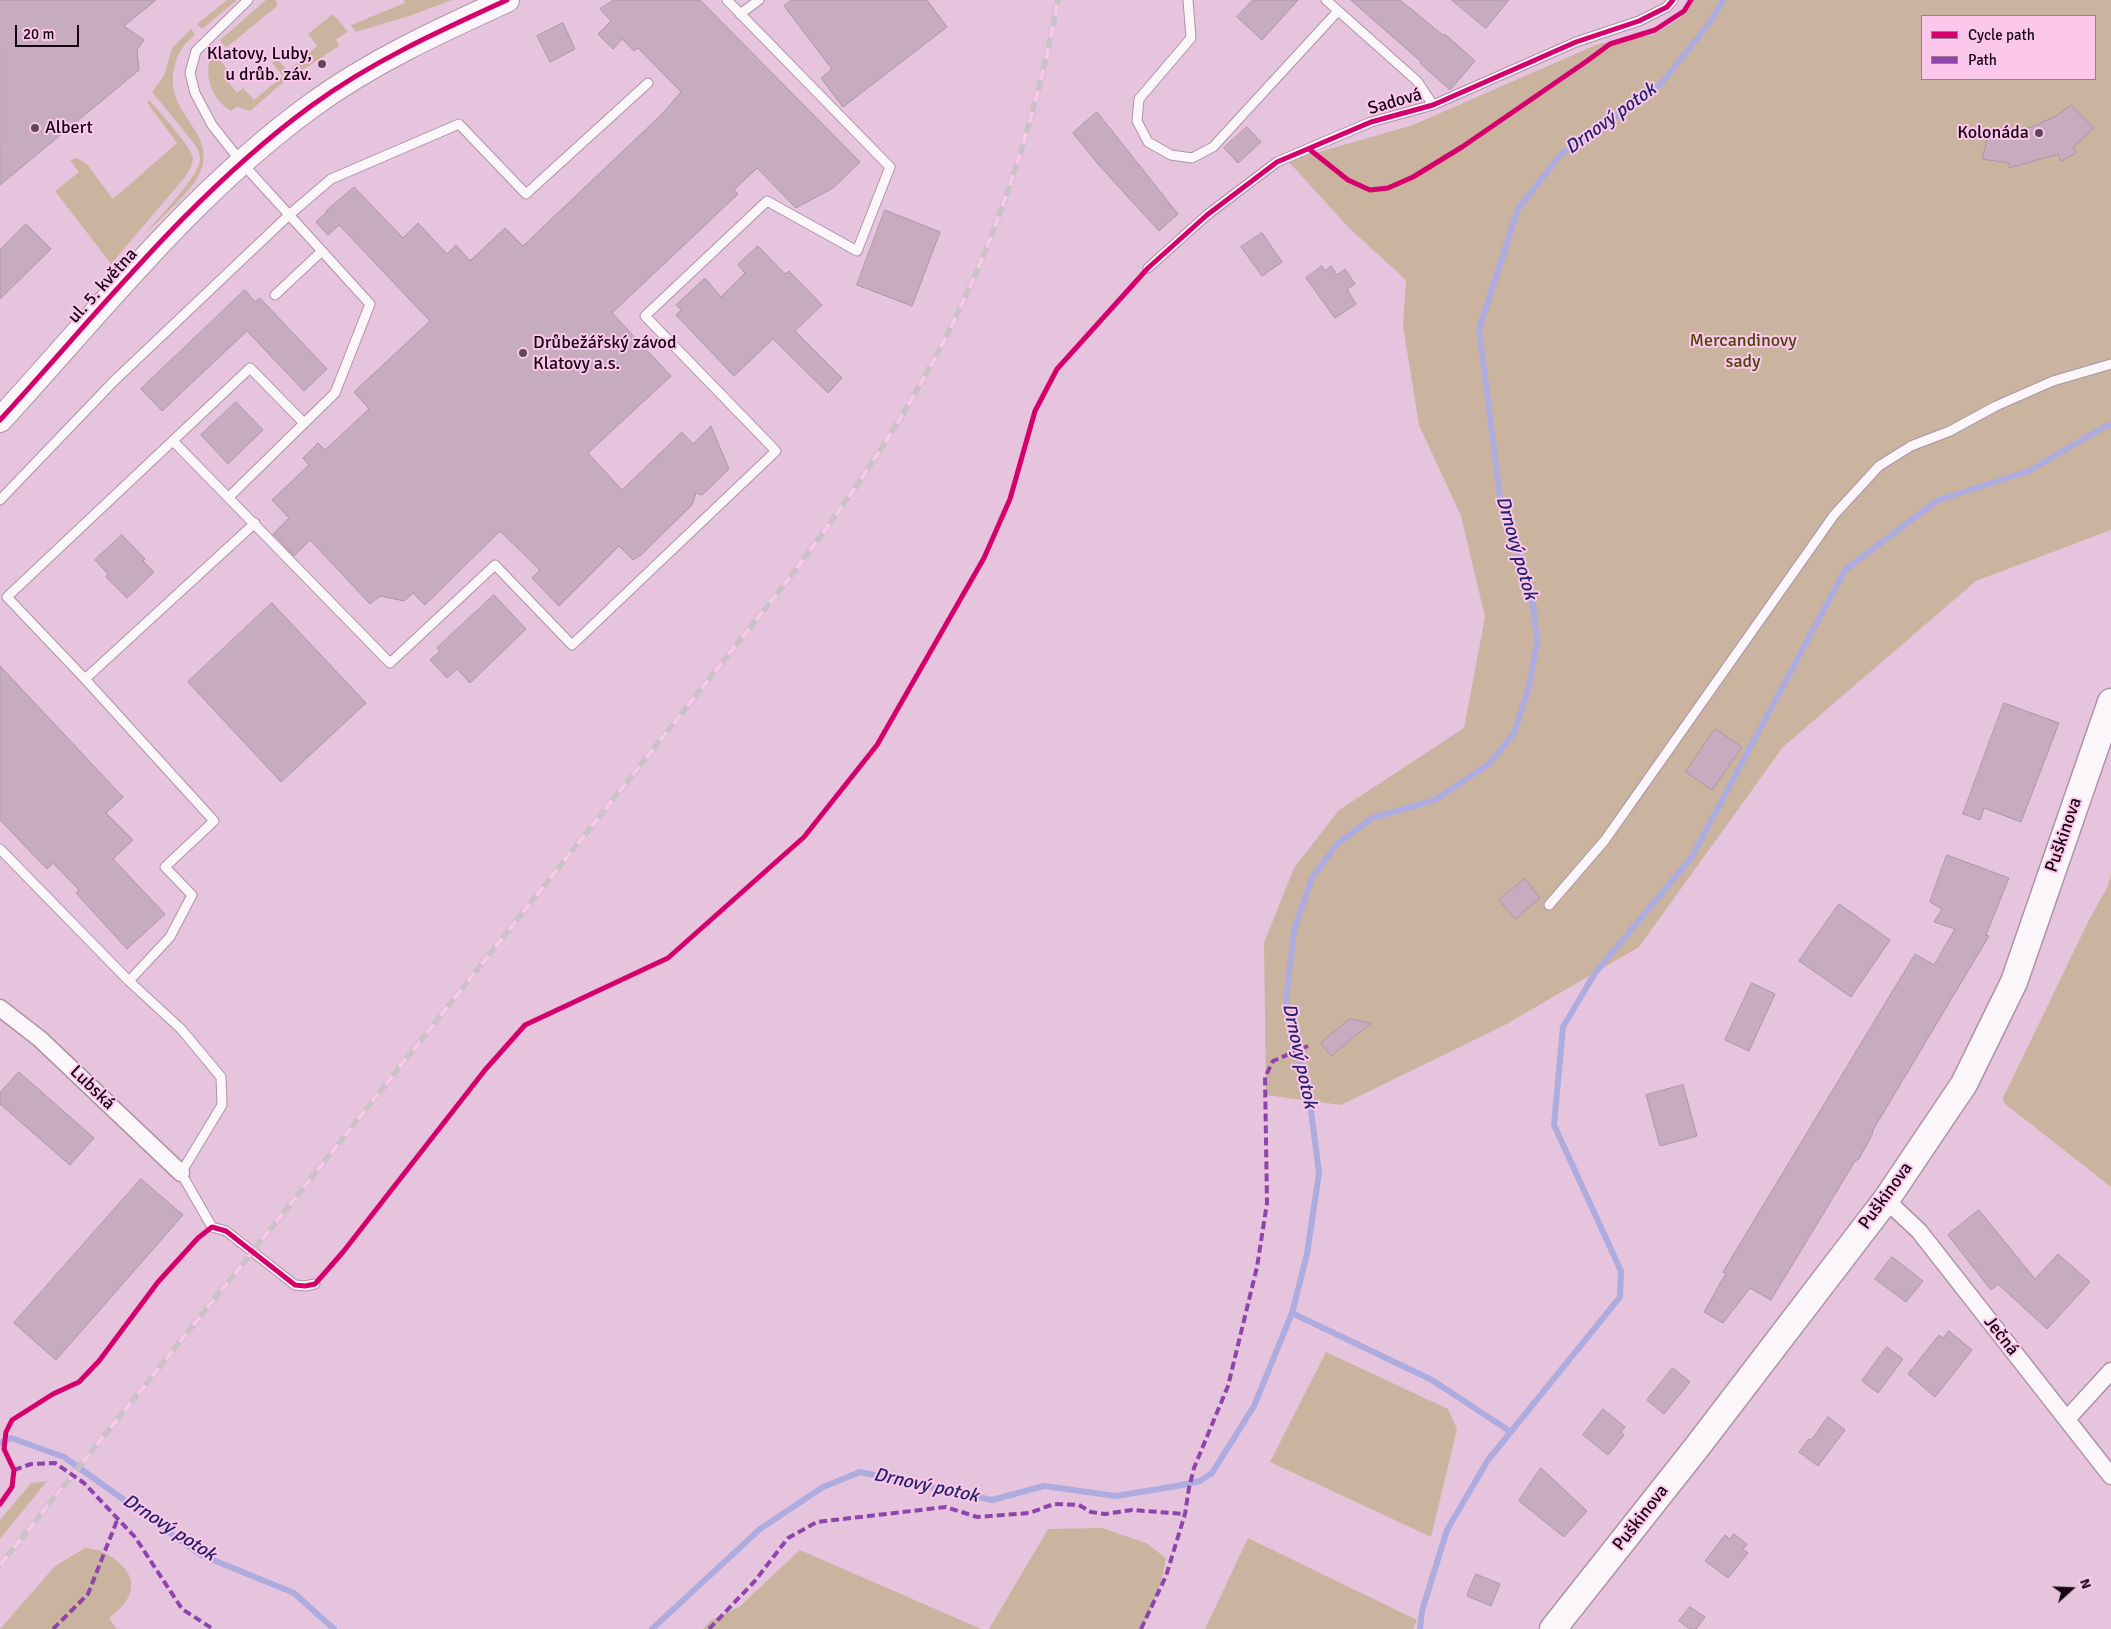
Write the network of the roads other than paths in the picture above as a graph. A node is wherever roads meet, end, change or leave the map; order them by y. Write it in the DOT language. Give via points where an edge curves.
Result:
graph roads {
  1 [pos="248,0"];
  2 [pos="507,0"];
  3 [pos="727,0"];
  4 [pos="759,0"];
  5 [pos="1188,0"];
  6 [pos="1326,0"];
  7 [pos="1673,0"];
  8 [pos="1338,11"];
  9 [pos="740,14"];
  10 [pos="648,83"];
  11 [pos="1433,105"];
  12 [pos="242,163"];
  13 [pos="289,215"];
  14 [pos="322,251"];
  15 [pos="1148,268"];
  16 [pos="276,295"];
  17 [pos="2111,364"];
  18 [pos="5,411"];
  19 [pos="304,423"];
  20 [pos="173,441"];
  21 [pos="229,497"];
  22 [pos="0,500"];
  23 [pos="255,523"];
  24 [pos="85,679"];
  25 [pos="2111,702"];
  26 [pos="0,849"];
  27 [pos="1549,905"];
  28 [pos="129,981"];
  29 [pos="0,1008"];
  30 [pos="181,1173"];
  31 [pos="1886,1200"];
  32 [pos="315,1284"];
  33 [pos="2111,1371"];
  34 [pos="2066,1419"];
  35 [pos="2111,1476"];
  36 [pos="1553,1629"];
  1 -- 12 [label="lane" via="196,51 190,73 202,109"];
  2 -- 12 [label="street, ul. 5. května" via="367,70 310,107"];
  3 -- 9 [label="lane"];
  4 -- 9 [label="lane"];
  5 -- 8 [label="lane" via="1191,38 1139,99 1137,121 1148,142 1171,155 1192,158 1213,146"];
  6 -- 8 [label="lane"];
  7 -- 11 [label="lane, Sadová" via="1667,7 1639,21 1576,42"];
  8 -- 11 [label="lane" via="1417,81"];
  9 -- 23 [label="lane" via="890,167 857,251 767,201 645,316 776,451 572,645 495,565 390,663"];
  10 -- 13 [label="lane" via="526,194 459,124 331,180"];
  11 -- 15 [label="lane, Sadová" via="1371,122 1277,162 1207,215"];
  12 -- 13 [label="lane"];
  12 -- 18 [label="street, ul. 5. května" via="124,282"];
  13 -- 14 [label="lane"];
  13 -- 22 [label="lane" via="114,381"];
  14 -- 16 [label="lane"];
  14 -- 19 [label="lane" via="370,304 335,392"];
  17 -- 27 [label="lane" via="2053,381 1996,406 1950,431 1911,446 1879,466 1834,515 1605,840"];
  19 -- 20 [label="lane" via="250,368"];
  19 -- 21 [label="lane"];
  20 -- 21 [label="lane"];
  20 -- 24 [label="lane" via="7,597"];
  21 -- 23 [label="lane"];
  23 -- 24 [label="lane"];
  24 -- 28 [label="lane" via="214,821 165,867 192,895 170,937"];
  25 -- 31 [label="main road, Puškinova" via="2014,982 1964,1084"];
  26 -- 28 [label="lane"];
  28 -- 30 [label="lane" via="181,1029 221,1077 222,1105"];
  29 -- 30 [label="street, Lubská" via="40,1039"];
  30 -- 32 [label="lane" via="212,1226 226,1231 295,1285"];
  31 -- 34 [label="street, Ječná" via="1919,1231"];
  31 -- 36 [label="main road, Puškinova"];
  33 -- 34 [label="street"];
  34 -- 35 [label="street, Ječná"];
}
